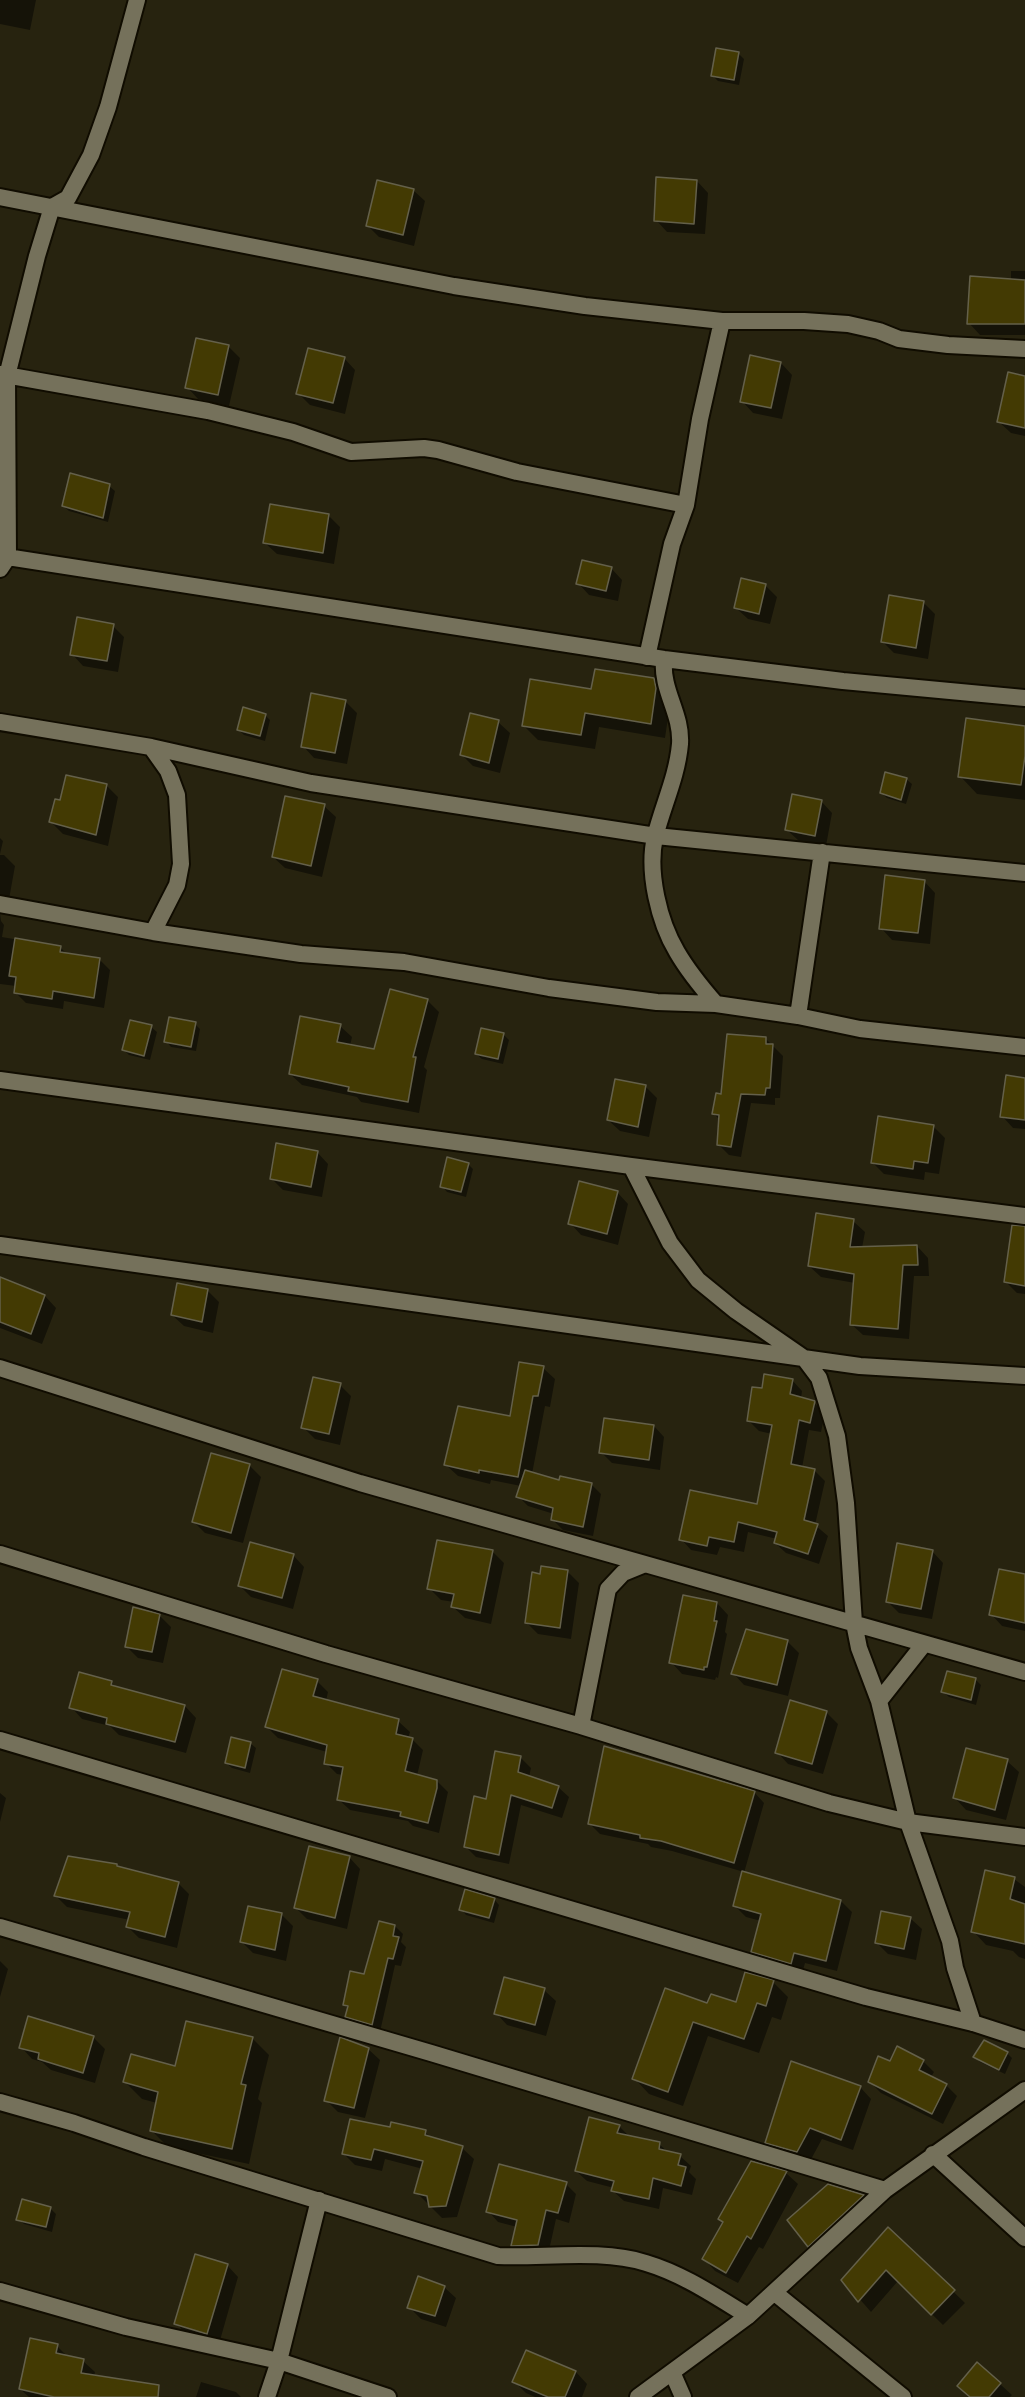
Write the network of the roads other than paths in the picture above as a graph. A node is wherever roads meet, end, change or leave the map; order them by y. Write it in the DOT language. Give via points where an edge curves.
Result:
graph roads {
  1 [pos="137,0"];
  2 [pos="0,197"];
  3 [pos="52,207"];
  4 [pos="723,321"];
  5 [pos="1025,349"];
  6 [pos="4,375"];
  7 [pos="686,505"];
  8 [pos="3,561"];
  9 [pos="655,658"];
  10 [pos="1025,698"];
  11 [pos="0,722"];
  12 [pos="151,747"];
  13 [pos="656,836"];
  14 [pos="822,852"];
  15 [pos="1025,873"];
  16 [pos="0,904"];
  17 [pos="153,932"];
  18 [pos="716,1004"];
  19 [pos="798,1016"];
  20 [pos="1025,1047"];
  21 [pos="0,1080"];
  22 [pos="632,1166"];
  23 [pos="1025,1216"];
  24 [pos="0,1245"];
  25 [pos="804,1358"];
  26 [pos="0,1368"];
  27 [pos="1025,1376"];
  28 [pos="0,1554"];
  29 [pos="645,1564"];
  30 [pos="854,1623"];
  31 [pos="924,1644"];
  32 [pos="1025,1671"];
  33 [pos="879,1701"];
  34 [pos="581,1726"];
  35 [pos="0,1740"];
  36 [pos="908,1822"];
  37 [pos="1025,1837"];
  38 [pos="0,1927"];
  39 [pos="973,2023"];
  40 [pos="1025,2040"];
  41 [pos="1025,2090"];
  42 [pos="0,2102"];
  43 [pos="933,2154"];
  44 [pos="885,2190"];
  45 [pos="319,2200"];
  46 [pos="1025,2238"];
  47 [pos="0,2291"];
  48 [pos="775,2293"];
  49 [pos="748,2316"];
  50 [pos="279,2361"];
  51 [pos="672,2372"];
  52 [pos="267,2397"];
  53 [pos="388,2397"];
  54 [pos="638,2397"];
  55 [pos="683,2397"];
  56 [pos="903,2397"];
  1 -- 3 [label="street" via="91,155 68,198"];
  2 -- 3 [label="street"];
  3 -- 4 [label="street" via="454,286"];
  3 -- 6 [label="street"];
  4 -- 5 [label="street" via="848,324 899,339"];
  4 -- 7 [label="street" via="700,419"];
  6 -- 7 [label="street" via="208,411 293,432 351,452 438,450 517,472"];
  6 -- 8 [label="street"];
  7 -- 9 [label="street" via="669,555"];
  8 -- 9 [label="street"];
  9 -- 10 [label="street"];
  9 -- 13 [label="street" via="678,722 680,741 676,773"];
  11 -- 12 [label="street"];
  12 -- 13 [label="street" via="311,783"];
  12 -- 17 [label="street" via="168,771 177,795 180,864 177,885"];
  13 -- 14 [label="street"];
  13 -- 18 [label="street" via="652,854 665,923 677,951"];
  14 -- 15 [label="street"];
  14 -- 19 [label="street"];
  16 -- 17 [label="street"];
  17 -- 18 [label="street" via="301,954 404,962 549,988 657,1002"];
  18 -- 19 [label="street"];
  19 -- 20 [label="street" via="860,1029"];
  21 -- 22 [label="street"];
  22 -- 23 [label="street"];
  22 -- 25 [label="street" via="669,1243 698,1280"];
  24 -- 25 [label="street"];
  25 -- 27 [label="street" via="860,1366"];
  25 -- 30 [label="street" via="819,1378 837,1436"];
  26 -- 29 [label="street" via="360,1483"];
  28 -- 34 [label="street" via="326,1654"];
  29 -- 30 [label="street"];
  29 -- 34 [label="street" via="623,1573 608,1589"];
  30 -- 31 [label="street"];
  30 -- 33 [label="street"];
  31 -- 32 [label="street"];
  31 -- 33 [label="street"];
  33 -- 36 [label="street"];
  34 -- 36 [label="street" via="829,1803"];
  35 -- 39 [label="street" via="866,1998"];
  36 -- 37 [label="street"];
  36 -- 39 [label="street" via="950,1941"];
  38 -- 44 [label="street"];
  39 -- 40 [label="street"];
  41 -- 43 [label="street"];
  42 -- 45 [label="street"];
  43 -- 44 [label="street"];
  43 -- 46 [label="street"];
  44 -- 48 [label="street"];
  45 -- 49 [label="street" via="498,2256 559,2255 643,2262 692,2282"];
  45 -- 50 [label="street"];
  47 -- 50 [label="street" via="126,2327"];
  48 -- 49 [label="street"];
  48 -- 56 [label="street"];
  49 -- 51 [label="street"];
  50 -- 52 [label="street"];
  50 -- 53 [label="street"];
  51 -- 54 [label="street"];
  51 -- 55 [label="street"];
}
